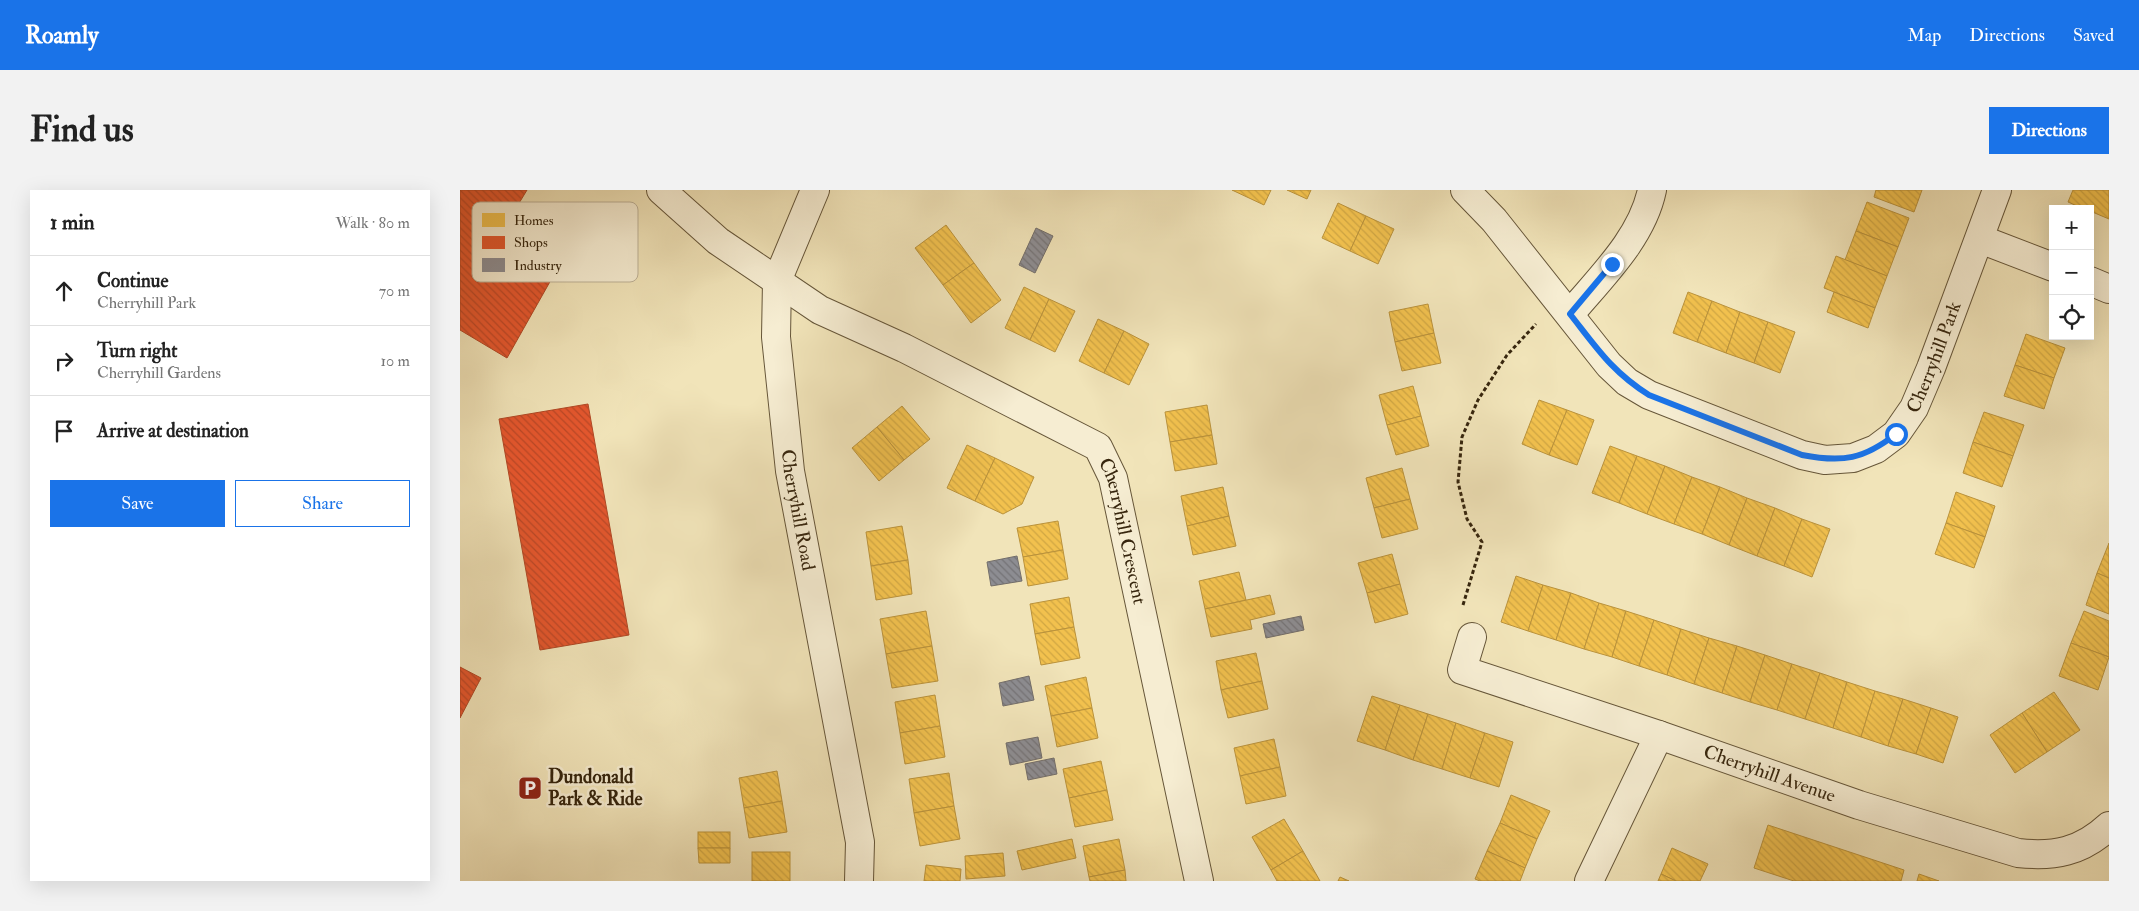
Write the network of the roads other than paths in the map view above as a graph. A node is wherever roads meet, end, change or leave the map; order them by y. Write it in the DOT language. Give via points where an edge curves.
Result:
graph roads {
  1 [pos="661,190"];
  2 [pos="815,190"];
  3 [pos="1465,190"];
  4 [pos="1652,190"];
  5 [pos="1997,190"];
  6 [pos="1980,239"];
  7 [pos="2049,265"];
  8 [pos="777,281"];
  9 [pos="2094,282"];
  10 [pos="2109,288"];
  11 [pos="1565,307"];
  12 [pos="1472,637"];
  13 [pos="1659,735"];
  14 [pos="2109,826"];
  15 [pos="858,881"];
  16 [pos="1199,881"];
  17 [pos="1589,881"];
  1 -- 8 [label="street" via="718,241"];
  2 -- 8 [label="street"];
  3 -- 11 [label="street, Cherryhill Park" via="1494,220"];
  4 -- 11 [label="street" via="1636,232 1612,264"];
  5 -- 6 [label="street, Cherryhill Park"];
  6 -- 7 [label="street"];
  6 -- 11 [label="street, Cherryhill Park" via="1914,408 1896,434 1876,449 1853,458 1825,460 1802,455 1649,395 1627,382 1609,365"];
  8 -- 15 [label="street, Cherryhill Road" via="776,337 790,471 860,842"];
  8 -- 16 [label="street, Cherryhill Crescent" via="820,310 904,348 1098,447 1113,478"];
  9 -- 10 [label="street"];
  12 -- 13 [label="street, Cherryhill Avenue" via="1462,670"];
  13 -- 14 [label="street, Cherryhill Avenue" via="1860,805 2018,852 2057,854 2094,839"];
  13 -- 17 [label="street"];
}
